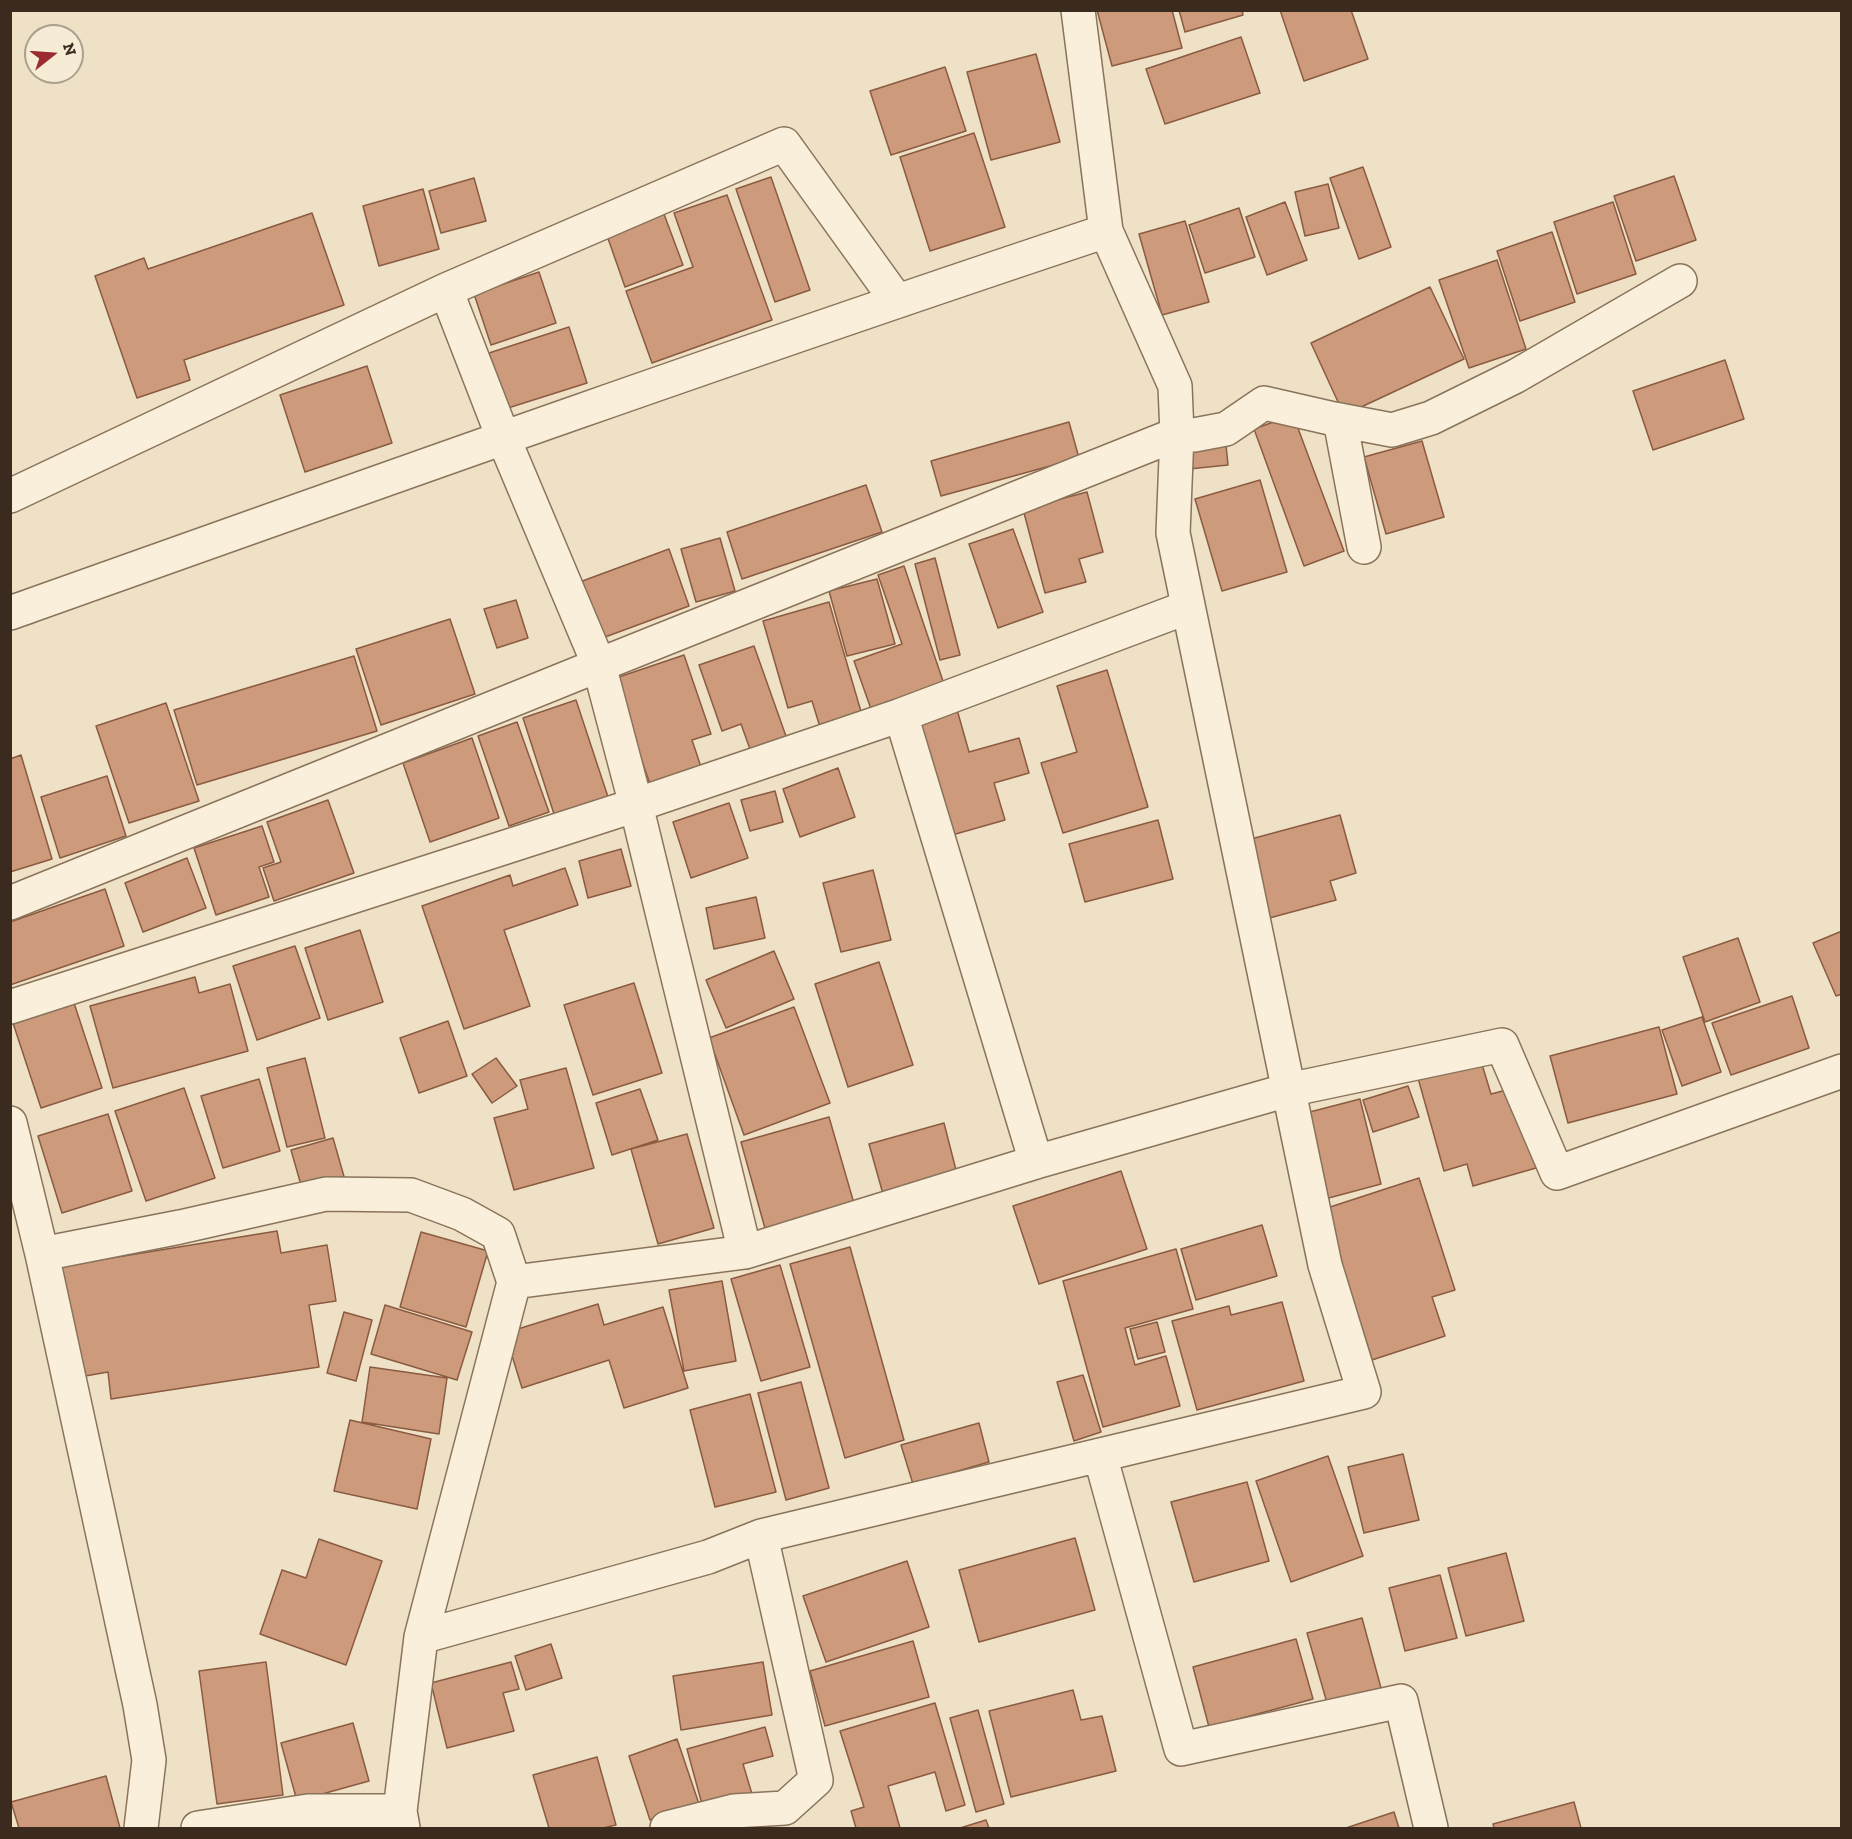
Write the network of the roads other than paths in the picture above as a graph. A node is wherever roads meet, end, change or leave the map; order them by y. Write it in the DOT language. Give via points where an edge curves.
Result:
graph roads {
  1 [pos="1078,10"];
  2 [pos="1107,231"];
  3 [pos="1680,281"];
  4 [pos="446,290"];
  5 [pos="897,301"];
  6 [pos="1340,420"];
  7 [pos="1177,434"];
  8 [pos="503,437"];
  9 [pos="10,496"];
  10 [pos="1364,548"];
  11 [pos="1188,607"];
  12 [pos="10,613"];
  13 [pos="599,665"];
  14 [pos="901,716"];
  15 [pos="636,805"];
  16 [pos="10,903"];
  17 [pos="10,1007"];
  18 [pos="1842,1071"];
  19 [pos="1288,1090"];
  20 [pos="10,1123"];
  21 [pos="15,1162"];
  22 [pos="1036,1162"];
  23 [pos="745,1252"];
  24 [pos="42,1254"];
  25 [pos="514,1282"];
  26 [pos="1100,1455"];
  27 [pos="761,1536"];
  28 [pos="421,1637"];
  29 [pos="789,1818"];
  30 [pos="402,1820"];
  31 [pos="141,1828"];
  32 [pos="198,1828"];
  33 [pos="667,1828"];
  34 [pos="1431,1828"];
  1 -- 2 [label="street"];
  2 -- 5 [label="street"];
  2 -- 7 [label="street" via="1175,386"];
  3 -- 6 [label="street" via="1516,376 1431,418 1392,430"];
  4 -- 5 [label="street" via="784,144"];
  4 -- 8 [label="street"];
  4 -- 9 [label="street"];
  5 -- 8 [label="street"];
  6 -- 7 [label="street" via="1264,403 1226,429"];
  6 -- 10 [label="street"];
  7 -- 11 [label="street" via="1173,533"];
  7 -- 13 [label="street"];
  8 -- 12 [label="street"];
  8 -- 13 [label="street"];
  11 -- 14 [label="street"];
  11 -- 19 [label="street"];
  13 -- 15 [label="street"];
  13 -- 16 [label="street"];
  14 -- 15 [label="street"];
  14 -- 22 [label="street"];
  15 -- 17 [label="street"];
  15 -- 23 [label="street"];
  18 -- 19 [label="street" via="1557,1173 1502,1045"];
  19 -- 22 [label="street"];
  19 -- 26 [label="street" via="1325,1265 1364,1392"];
  20 -- 21 [label="street"];
  21 -- 24 [label="street"];
  22 -- 23 [label="street"];
  23 -- 25 [label="street"];
  24 -- 25 [label="street" via="326,1194 411,1195 462,1214 498,1234"];
  24 -- 31 [label="street" via="141,1705 148,1760"];
  25 -- 28 [label="street"];
  26 -- 27 [label="street"];
  26 -- 34 [label="street" via="1181,1749 1401,1701"];
  27 -- 28 [label="street" via="708,1557"];
  27 -- 29 [label="street" via="816,1780"];
  28 -- 30 [label="street"];
  29 -- 33 [label="street" via="734,1811"];
  30 -- 32 [label="street" via="308,1811"];
}
